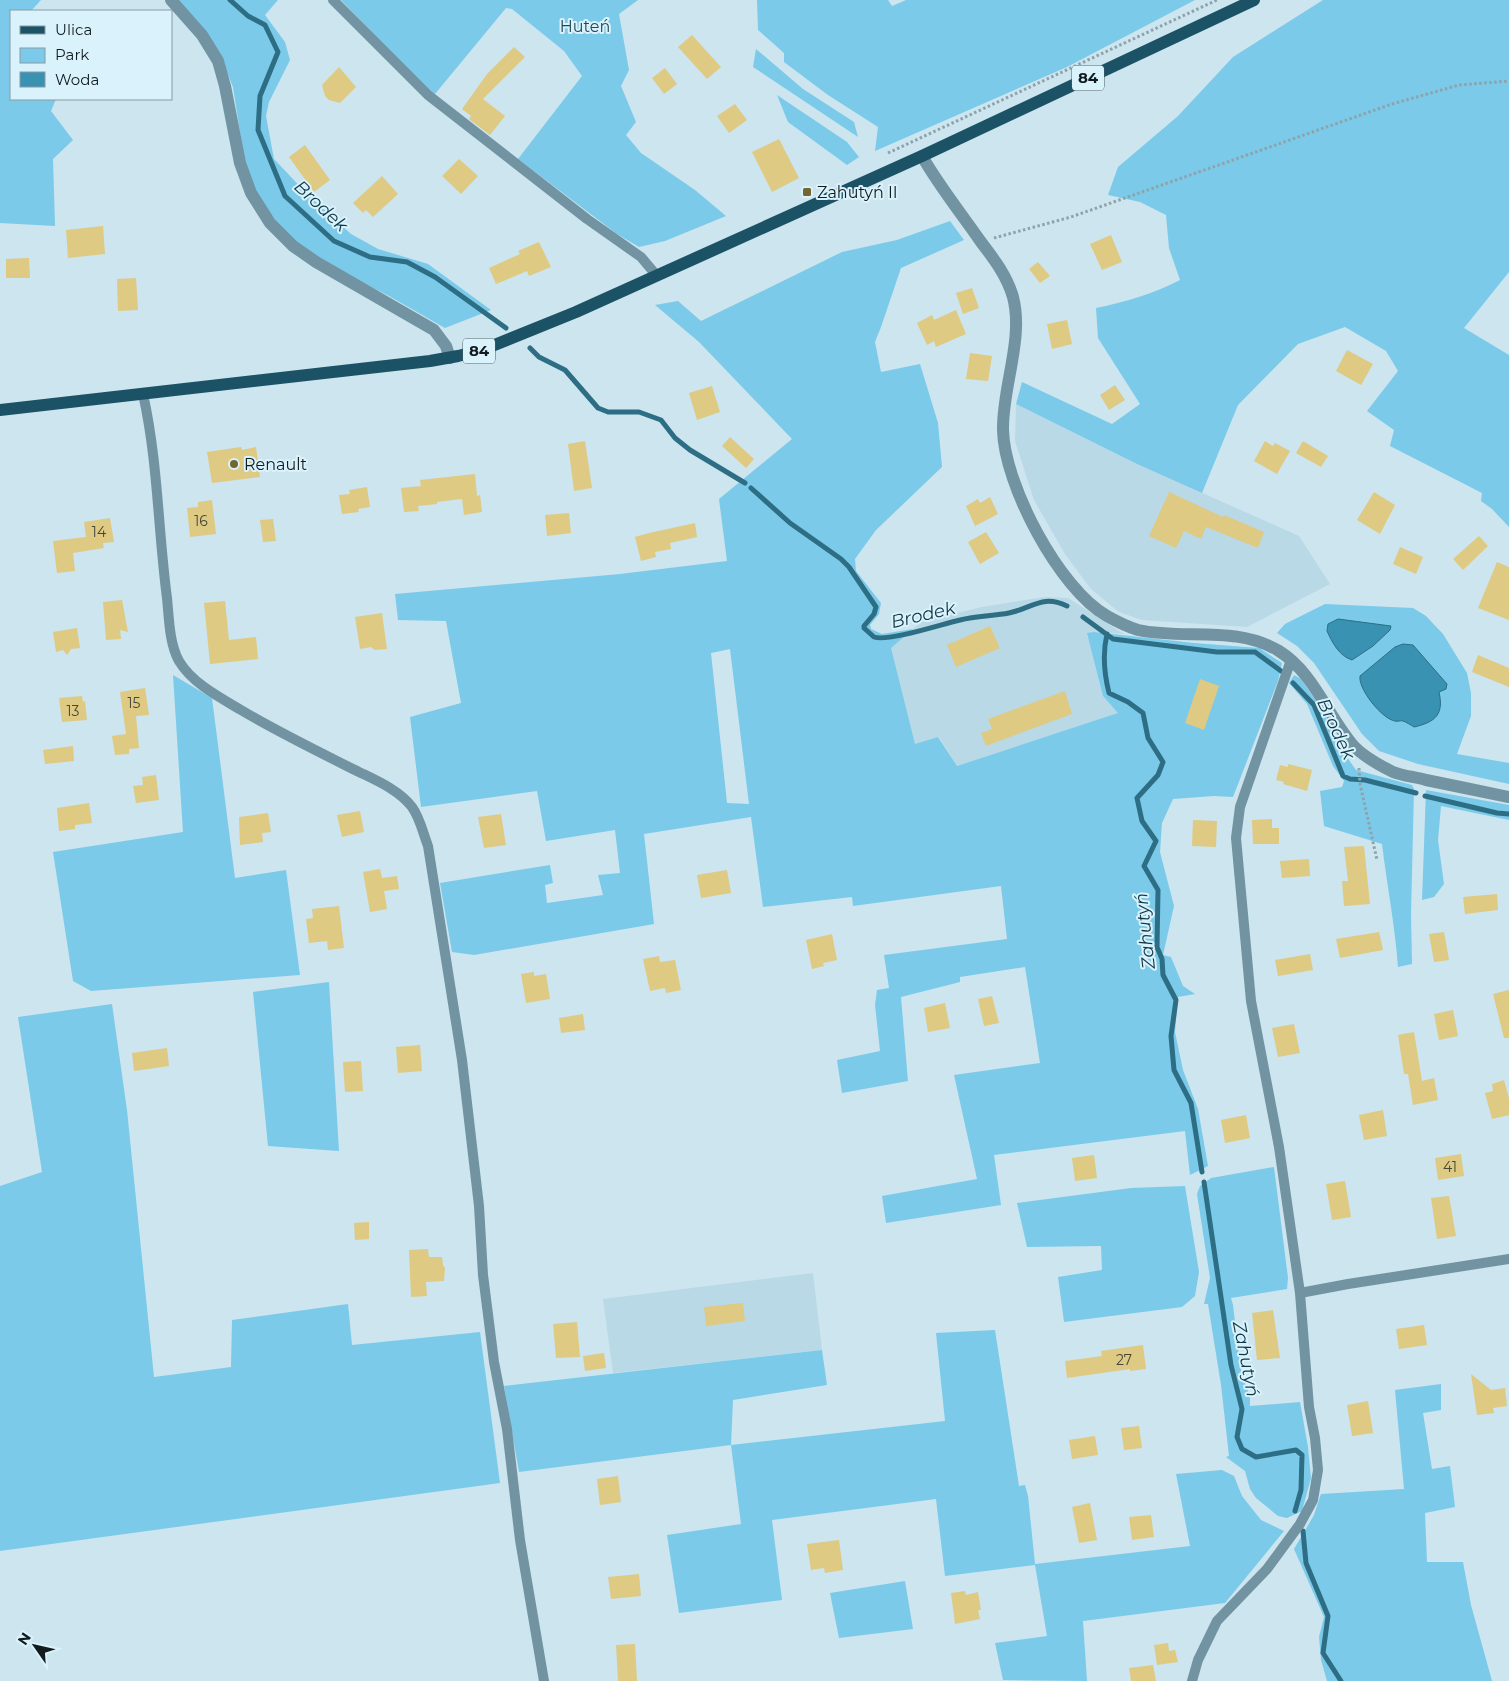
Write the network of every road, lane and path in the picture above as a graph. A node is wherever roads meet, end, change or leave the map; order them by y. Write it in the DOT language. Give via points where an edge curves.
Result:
graph roads {
  1 [pos="171,0"];
  2 [pos="333,0"];
  3 [pos="1216,0"];
  4 [pos="1254,0"];
  5 [pos="1509,81"];
  6 [pos="888,153"];
  7 [pos="922,156"];
  8 [pos="981,242"];
  9 [pos="657,276"];
  10 [pos="450,358"];
  11 [pos="143,394"];
  12 [pos="0,410"];
  13 [pos="1291,660"];
  14 [pos="1359,776"];
  15 [pos="1509,797"];
  16 [pos="1377,860"];
  17 [pos="1509,1259"];
  18 [pos="1300,1293"];
  19 [pos="544,1681"];
  20 [pos="1192,1681"];
  1 -- 10 [label="street" via="202,35 218,61 240,163 251,193 270,223 293,246 316,262 434,330"];
  2 -- 9 [label="lane" via="428,95 641,257"];
  3 -- 6 [label="path"];
  4 -- 7 [label="main road, 84"];
  5 -- 8 [label="path" via="1459,85 1392,104 1071,217"];
  7 -- 8 [label="street"];
  7 -- 9 [label="main road, 84"];
  8 -- 13 [label="street" via="1003,272 1013,297 1016,318 1003,430 1007,462 1034,526 1062,572 1088,602 1105,615 1136,629 1254,639"];
  9 -- 10 [label="main road, 84" via="505,342"];
  10 -- 11 [label="main road, 84"];
  11 -- 12 [label="main road, 84"];
  11 -- 19 [label="lane" via="149,420 171,629 179,660 203,686 227,702 403,797 421,825 428,846 462,1060 494,1362"];
  13 -- 15 [label="street" via="1304,672 1344,734 1361,753 1395,773"];
  13 -- 18 [label="lane" via="1240,807 1236,838 1250,1001 1279,1147"];
  14 -- 16 [label="path"];
  17 -- 18 [label="lane"];
  18 -- 20 [label="lane" via="1309,1407 1318,1470 1313,1500 1267,1569 1217,1621 1198,1660"];
}
